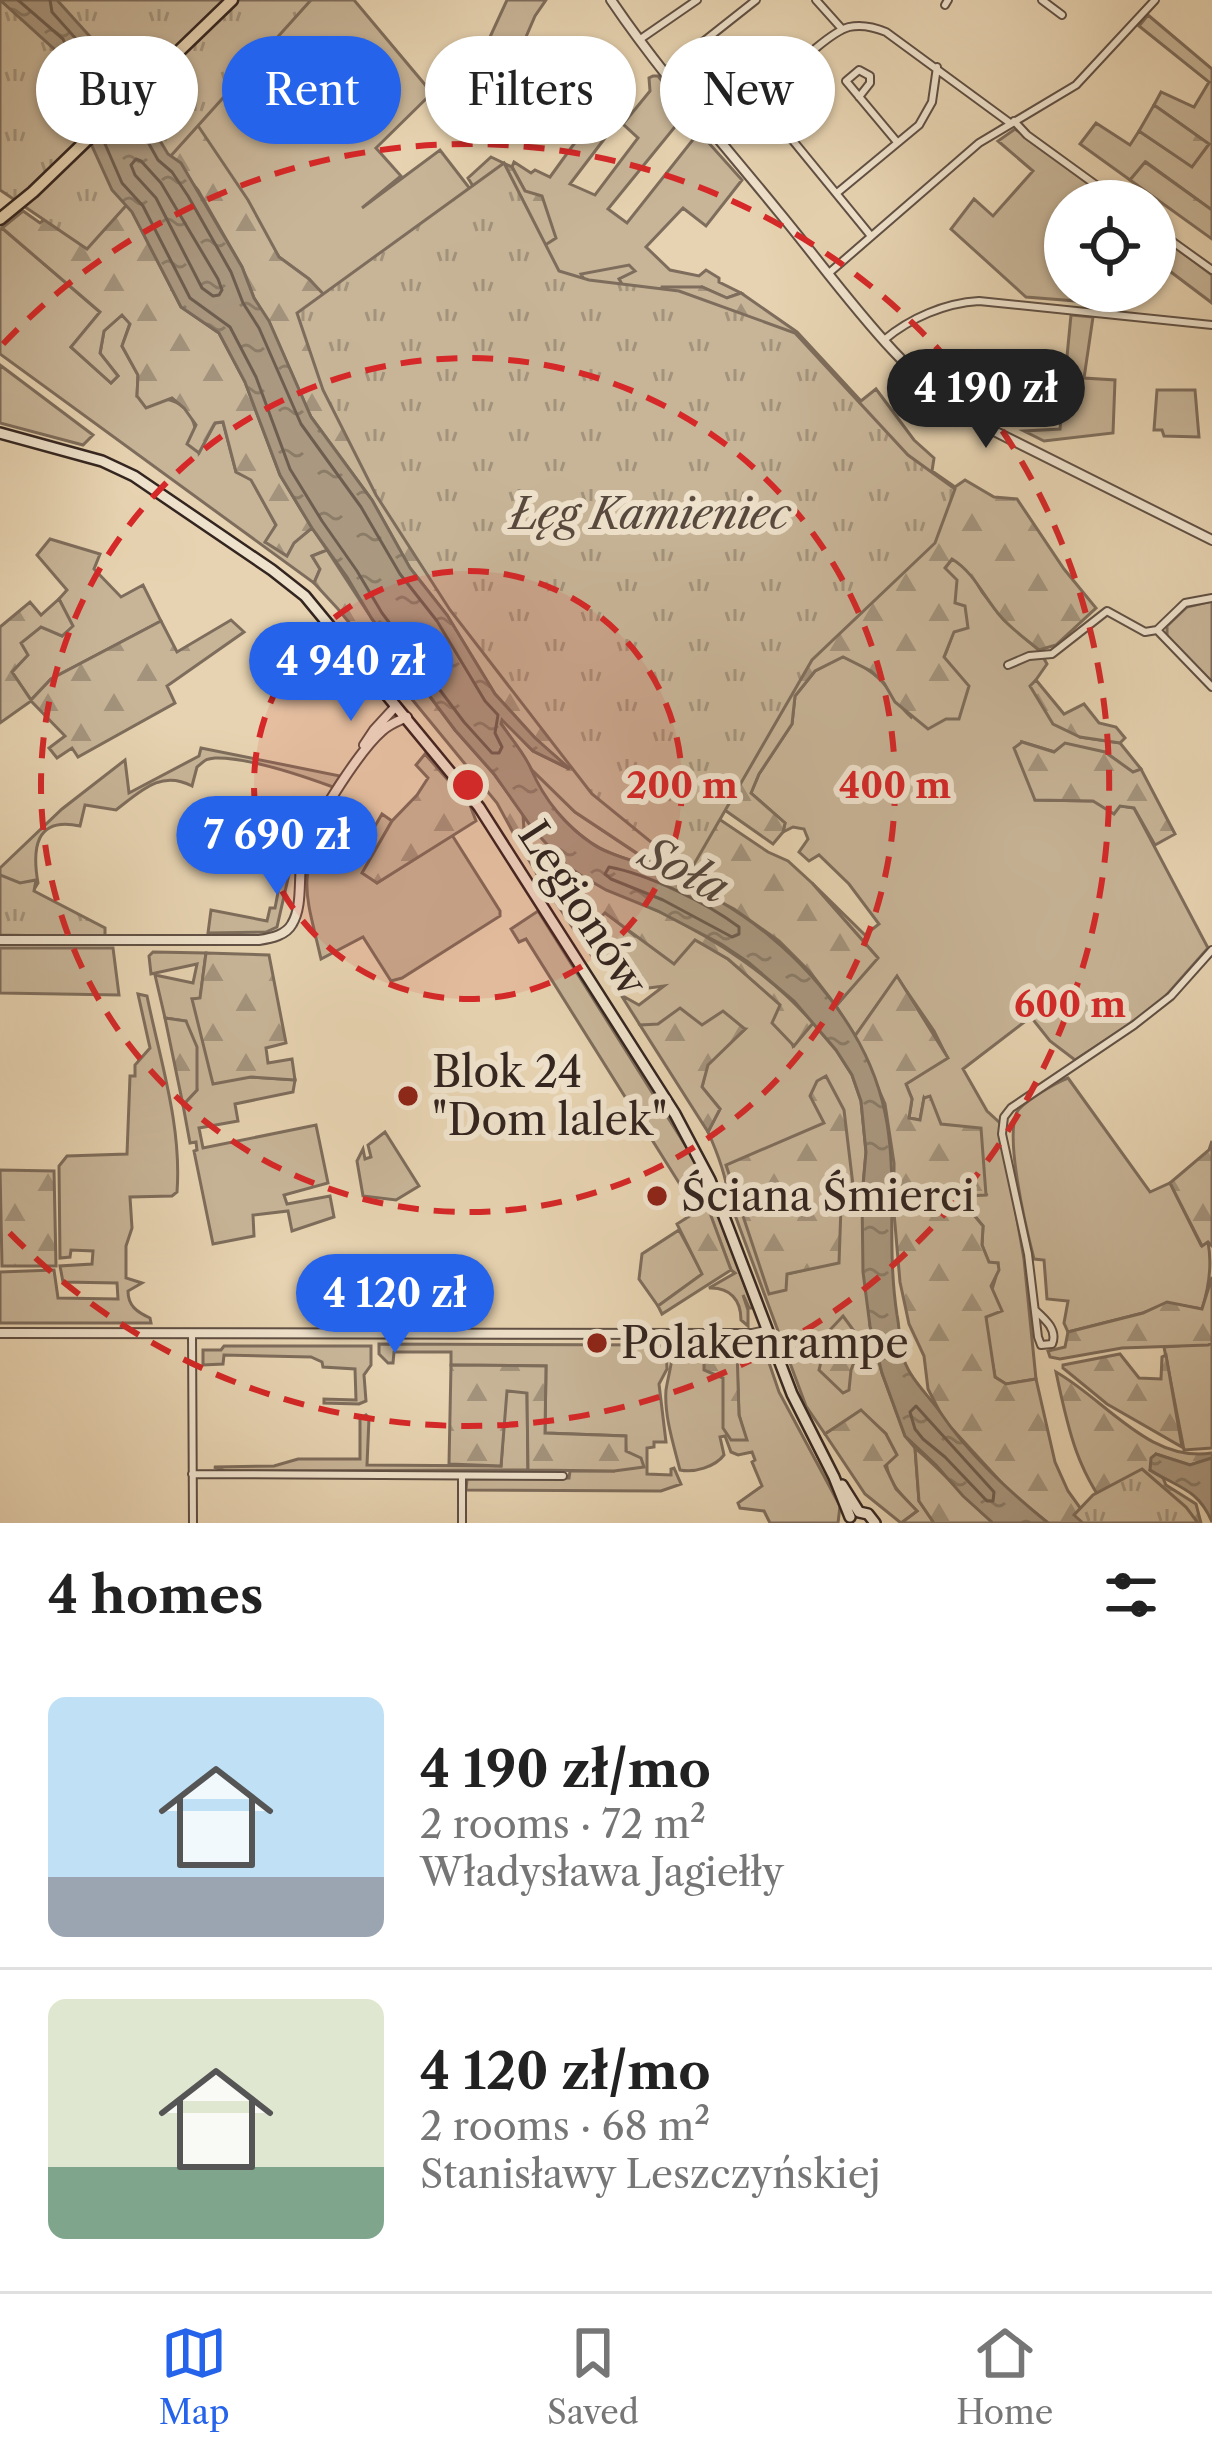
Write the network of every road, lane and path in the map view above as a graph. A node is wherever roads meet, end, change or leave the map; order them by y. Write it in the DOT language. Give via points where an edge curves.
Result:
graph roads {
  1 [pos="232,0"];
  2 [pos="611,0"];
  3 [pos="697,0"];
  4 [pos="756,0"];
  5 [pos="817,0"];
  6 [pos="1042,0"];
  7 [pos="1155,0"];
  8 [pos="1063,15"];
  9 [pos="842,29"];
  10 [pos="711,36"];
  11 [pos="834,36"];
  12 [pos="639,40"];
  13 [pos="660,66"];
  14 [pos="937,67"];
  15 [pos="859,97"];
  16 [pos="1012,122"];
  17 [pos="897,142"];
  18 [pos="724,144"];
  19 [pos="796,144"];
  20 [pos="1089,180"];
  21 [pos="837,194"];
  22 [pos="0,219"];
  23 [pos="872,236"];
  24 [pos="1176,244"];
  25 [pos="1212,270"];
  26 [pos="829,273"];
  27 [pos="1212,325"];
  28 [pos="884,340"];
  29 [pos="0,434"];
  30 [pos="1212,540"];
  31 [pos="1212,598"];
  32 [pos="1157,630"];
  33 [pos="1007,665"];
  34 [pos="1212,687"];
  35 [pos="397,705"];
  36 [pos="407,717"];
  37 [pos="348,776"];
  38 [pos="0,940"];
  39 [pos="1212,950"];
  40 [pos="1035,1310"];
  41 [pos="766,1331"];
  42 [pos="0,1334"];
  43 [pos="192,1335"];
  44 [pos="193,1474"];
  45 [pos="462,1475"];
  46 [pos="563,1476"];
  47 [pos="852,1517"];
  48 [pos="193,1523"];
  49 [pos="462,1523"];
  50 [pos="875,1523"];
  1 -- 22 [label="main road"];
  2 -- 12 [label="street"];
  3 -- 12 [label="street"];
  4 -- 10 [label="street"];
  5 -- 9 [label="street"];
  6 -- 8 [label="street"];
  7 -- 16 [label="street" via="1076,86"];
  9 -- 11 [label="street"];
  9 -- 14 [label="street" via="886,32"];
  12 -- 13 [label="street"];
  14 -- 16 [label="street"];
  14 -- 17 [label="street" via="932,102"];
  15 -- 15 [label="street" via="846,81 860,70 871,83"];
  15 -- 17 [label="street"];
  16 -- 20 [label="street"];
  16 -- 23 [label="street"];
  17 -- 21 [label="street"];
  18 -- 26 [label="street"];
  19 -- 21 [label="street"];
  21 -- 23 [label="street"];
  23 -- 26 [label="street"];
  24 -- 25 [label="street"];
  26 -- 28 [label="street"];
  27 -- 28 [label="street" via="980,301 904,323"];
  28 -- 30 [label="street" via="973,419"];
  29 -- 35 [label="main road, Legionów" via="103,461 171,501 305,596"];
  31 -- 32 [label="street" via="1185,604"];
  32 -- 33 [label="street" via="1145,632 1107,611 1052,654"];
  32 -- 34 [label="street"];
  35 -- 36 [label="main road, Legionów"];
  35 -- 37 [label="street"];
  36 -- 37 [label="street" via="381,731"];
  36 -- 41 [label="main road, Legionów" via="478,806 675,1114 710,1180"];
  37 -- 38 [label="street" via="308,839 297,910 280,934"];
  39 -- 40 [label="street" via="1171,996 1004,1117"];
  40 -- 40 [label="street" via="1039,1343 1052,1345 1053,1330"];
  41 -- 43 [label="street"];
  41 -- 47 [label="main road, Legionów"];
  42 -- 43 [label="street"];
  43 -- 44 [label="street"];
  44 -- 45 [label="street"];
  44 -- 48 [label="street"];
  45 -- 46 [label="street"];
  45 -- 49 [label="street"];
  47 -- 50 [label="main road" via="868,1514"];
}
